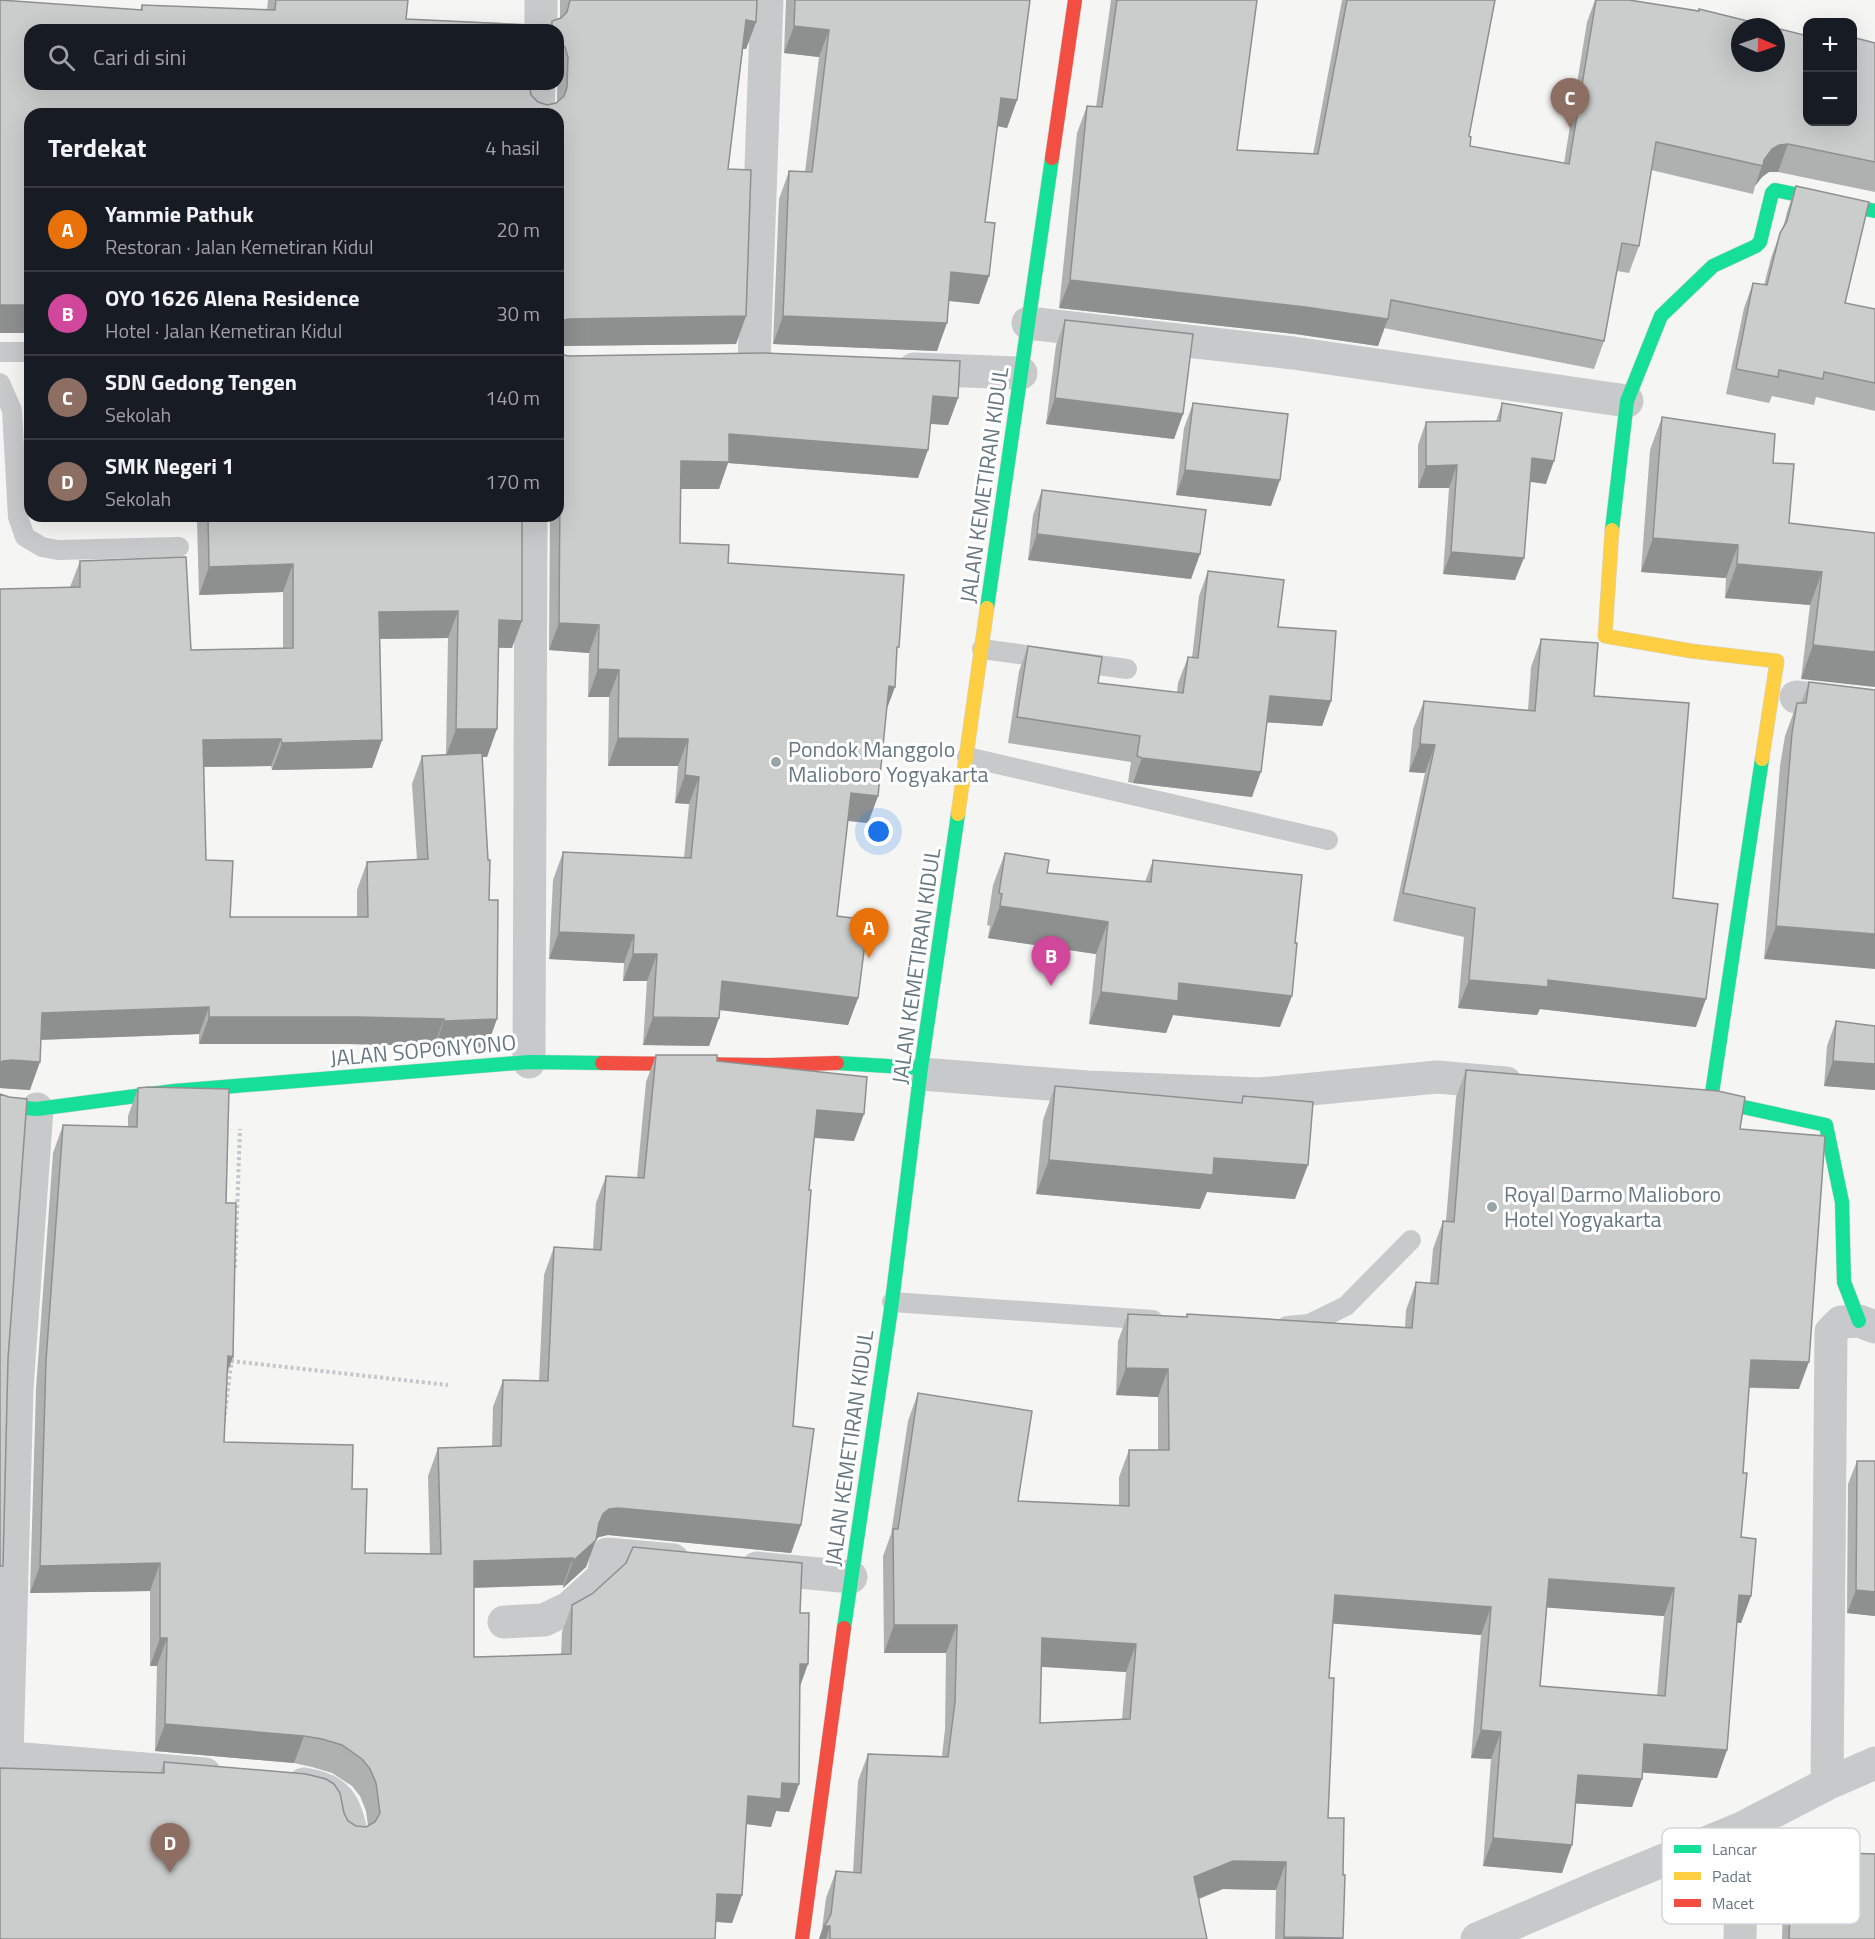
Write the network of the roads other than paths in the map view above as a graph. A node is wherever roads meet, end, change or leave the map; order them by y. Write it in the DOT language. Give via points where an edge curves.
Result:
graph roads {
  1 [pos="542,0"];
  2 [pos="767,0"];
  3 [pos="1075,0"];
  4 [pos="541,24"];
  5 [pos="539,90"];
  6 [pos="538,108"];
  7 [pos="1875,211"];
  8 [pos="1028,323"];
  9 [pos="0,352"];
  10 [pos="24,352"];
  11 [pos="719,362"];
  12 [pos="754,362"];
  13 [pos="788,363"];
  14 [pos="880,367"];
  15 [pos="1021,373"];
  16 [pos="0,383"];
  17 [pos="1627,401"];
  18 [pos="531,522"];
  19 [pos="179,547"];
  20 [pos="982,649"];
  21 [pos="1127,669"];
  22 [pos="1796,697"];
  23 [pos="1875,706"];
  24 [pos="967,757"];
  25 [pos="1328,840"];
  26 [pos="529,1062"];
  27 [pos="921,1071"];
  28 [pos="1532,1085"];
  29 [pos="0,1106"];
  30 [pos="37,1109"];
  31 [pos="1411,1240"];
  32 [pos="892,1302"];
  33 [pos="1174,1321"];
  34 [pos="1867,1324"];
  35 [pos="1268,1327"];
  36 [pos="851,1577"];
  37 [pos="504,1622"];
  38 [pos="4,1757"];
  39 [pos="1875,1762"];
  40 [pos="232,1777"];
  41 [pos="279,1781"];
  42 [pos="1827,1784"];
  43 [pos="1742,1828"];
  44 [pos="352,1836"];
  45 [pos="1662,1862"];
  46 [pos="1740,1924"];
  47 [pos="802,1939"];
  48 [pos="1477,1939"];
  49 [pos="1740,1939"];
  1 -- 4 [label="street"];
  2 -- 12 [label="street"];
  3 -- 8 [label="street, JALAN KEMETIRAN KIDUL"];
  5 -- 6 [label="street"];
  7 -- 17 [label="street" via="1775,190 1760,242 1713,266 1661,316"];
  8 -- 15 [label="street, JALAN KEMETIRAN KIDUL"];
  8 -- 17 [label="street" via="1293,353"];
  9 -- 10 [label="lane"];
  11 -- 12 [label="street"];
  12 -- 13 [label="street"];
  14 -- 15 [label="street"];
  15 -- 20 [label="street, JALAN KEMETIRAN KIDUL"];
  16 -- 19 [label="lane" via="12,410 18,517 25,537 42,547 58,550"];
  17 -- 34 [label="street" via="1612,529 1605,636 1777,661 1699,1099 1826,1125 1842,1202 1844,1282"];
  18 -- 26 [label="street"];
  20 -- 21 [label="lane"];
  20 -- 24 [label="street, JALAN KEMETIRAN KIDUL"];
  22 -- 23 [label="street"];
  24 -- 25 [label="lane"];
  24 -- 27 [label="street, JALAN KEMETIRAN KIDUL"];
  26 -- 27 [label="street, JALAN SOPONYONO" via="850,1063"];
  26 -- 30 [label="street, JALAN SOPONYONO" via="174,1091"];
  27 -- 28 [label="street" via="1087,1087 1260,1094 1437,1077"];
  27 -- 32 [label="street, JALAN KEMETIRAN KIDUL"];
  29 -- 30 [label="street, JALAN SOPONYONO"];
  30 -- 38 [label="street" via="18,1388"];
  31 -- 35 [label="lane" via="1346,1306 1310,1324"];
  32 -- 33 [label="lane"];
  32 -- 36 [label="street, JALAN KEMETIRAN KIDUL"];
  34 -- 42 [label="street" via="1841,1322 1831,1332"];
  36 -- 37 [label="street" via="607,1554 603,1577 569,1608 544,1620"];
  36 -- 47 [label="street, JALAN KEMETIRAN KIDUL"];
  38 -- 40 [label="street"];
  39 -- 42 [label="street"];
  41 -- 44 [label="street" via="318,1786 336,1796 346,1811"];
  42 -- 43 [label="street"];
  45 -- 48 [label="street"];
  46 -- 49 [label="street"];
}
